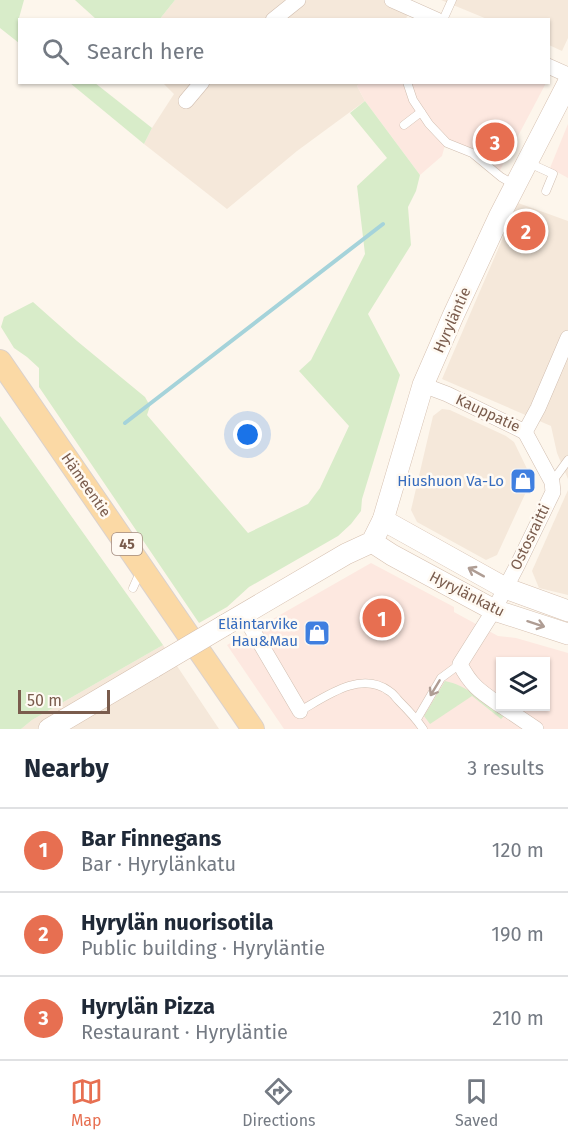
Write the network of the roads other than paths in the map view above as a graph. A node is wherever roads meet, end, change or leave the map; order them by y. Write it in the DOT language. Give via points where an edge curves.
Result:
graph roads {
  1 [pos="298,0"];
  2 [pos="392,0"];
  3 [pos="452,0"];
  4 [pos="276,18"];
  5 [pos="434,18"];
  6 [pos="444,18"];
  7 [pos="550,66"];
  8 [pos="568,75"];
  9 [pos="568,83"];
  10 [pos="200,84"];
  11 [pos="408,84"];
  12 [pos="186,101"];
  13 [pos="421,112"];
  14 [pos="404,125"];
  15 [pos="527,162"];
  16 [pos="515,186"];
  17 [pos="546,191"];
  18 [pos="568,338"];
  19 [pos="0,361"];
  20 [pos="423,385"];
  21 [pos="525,432"];
  22 [pos="568,460"];
  23 [pos="552,482"];
  24 [pos="383,520"];
  25 [pos="372,542"];
  26 [pos="142,566"];
  27 [pos="133,588"];
  28 [pos="505,588"];
  29 [pos="494,610"];
  30 [pos="568,611"];
  31 [pos="234,619"];
  32 [pos="568,634"];
  33 [pos="460,664"];
  34 [pos="496,702"];
  35 [pos="300,711"];
  36 [pos="509,711"];
  37 [pos="417,719"];
  38 [pos="61,724"];
  39 [pos="253,729"];
  40 [pos="423,729"];
  41 [pos="536,729"];
  1 -- 4 [label="street"];
  2 -- 5 [label="street"];
  3 -- 6 [label="lane"];
  7 -- 8 [label="street"];
  9 -- 15 [label="street, Hyryläntie"];
  10 -- 12 [label="street"];
  11 -- 13 [label="lane"];
  13 -- 14 [label="lane"];
  13 -- 16 [label="lane" via="447,143 472,153"];
  15 -- 16 [label="street, Hyryläntie"];
  15 -- 17 [label="lane" via="554,174"];
  16 -- 20 [label="street, Hyryläntie"];
  18 -- 21 [label="street, Kauppatie"];
  19 -- 26 [label="main road, Hämeentie / 45"];
  20 -- 21 [label="street, Kauppatie"];
  20 -- 24 [label="street, Hyryläntie"];
  21 -- 23 [label="street"];
  22 -- 23 [label="lane"];
  23 -- 28 [label="street, Ostosraitti" via="553,492"];
  24 -- 25 [label="street, Hyryläntie"];
  28 -- 24 [label="street, Hyrylänkatu, one-way"];
  25 -- 29 [label="street, Hyrylänkatu"];
  25 -- 31 [label="street"];
  26 -- 27 [label="lane"];
  26 -- 39 [label="main road, Hämeentie / 45"];
  28 -- 29 [label="street, Ostosraitti"];
  28 -- 30 [label="street, Hyrylänkatu"];
  29 -- 32 [label="street, Hyrylänkatu, one-way"];
  29 -- 33 [label="street, Ostosraitti"];
  31 -- 35 [label="street"];
  31 -- 38 [label="street, bridge"];
  33 -- 34 [label="street" via="477,689"];
  33 -- 37 [label="lane, one-way" via="441,678"];
  35 -- 37 [label="lane" via="338,689 374,683 389,691"];
  36 -- 41 [label="street"];
  37 -- 40 [label="lane"];
}
